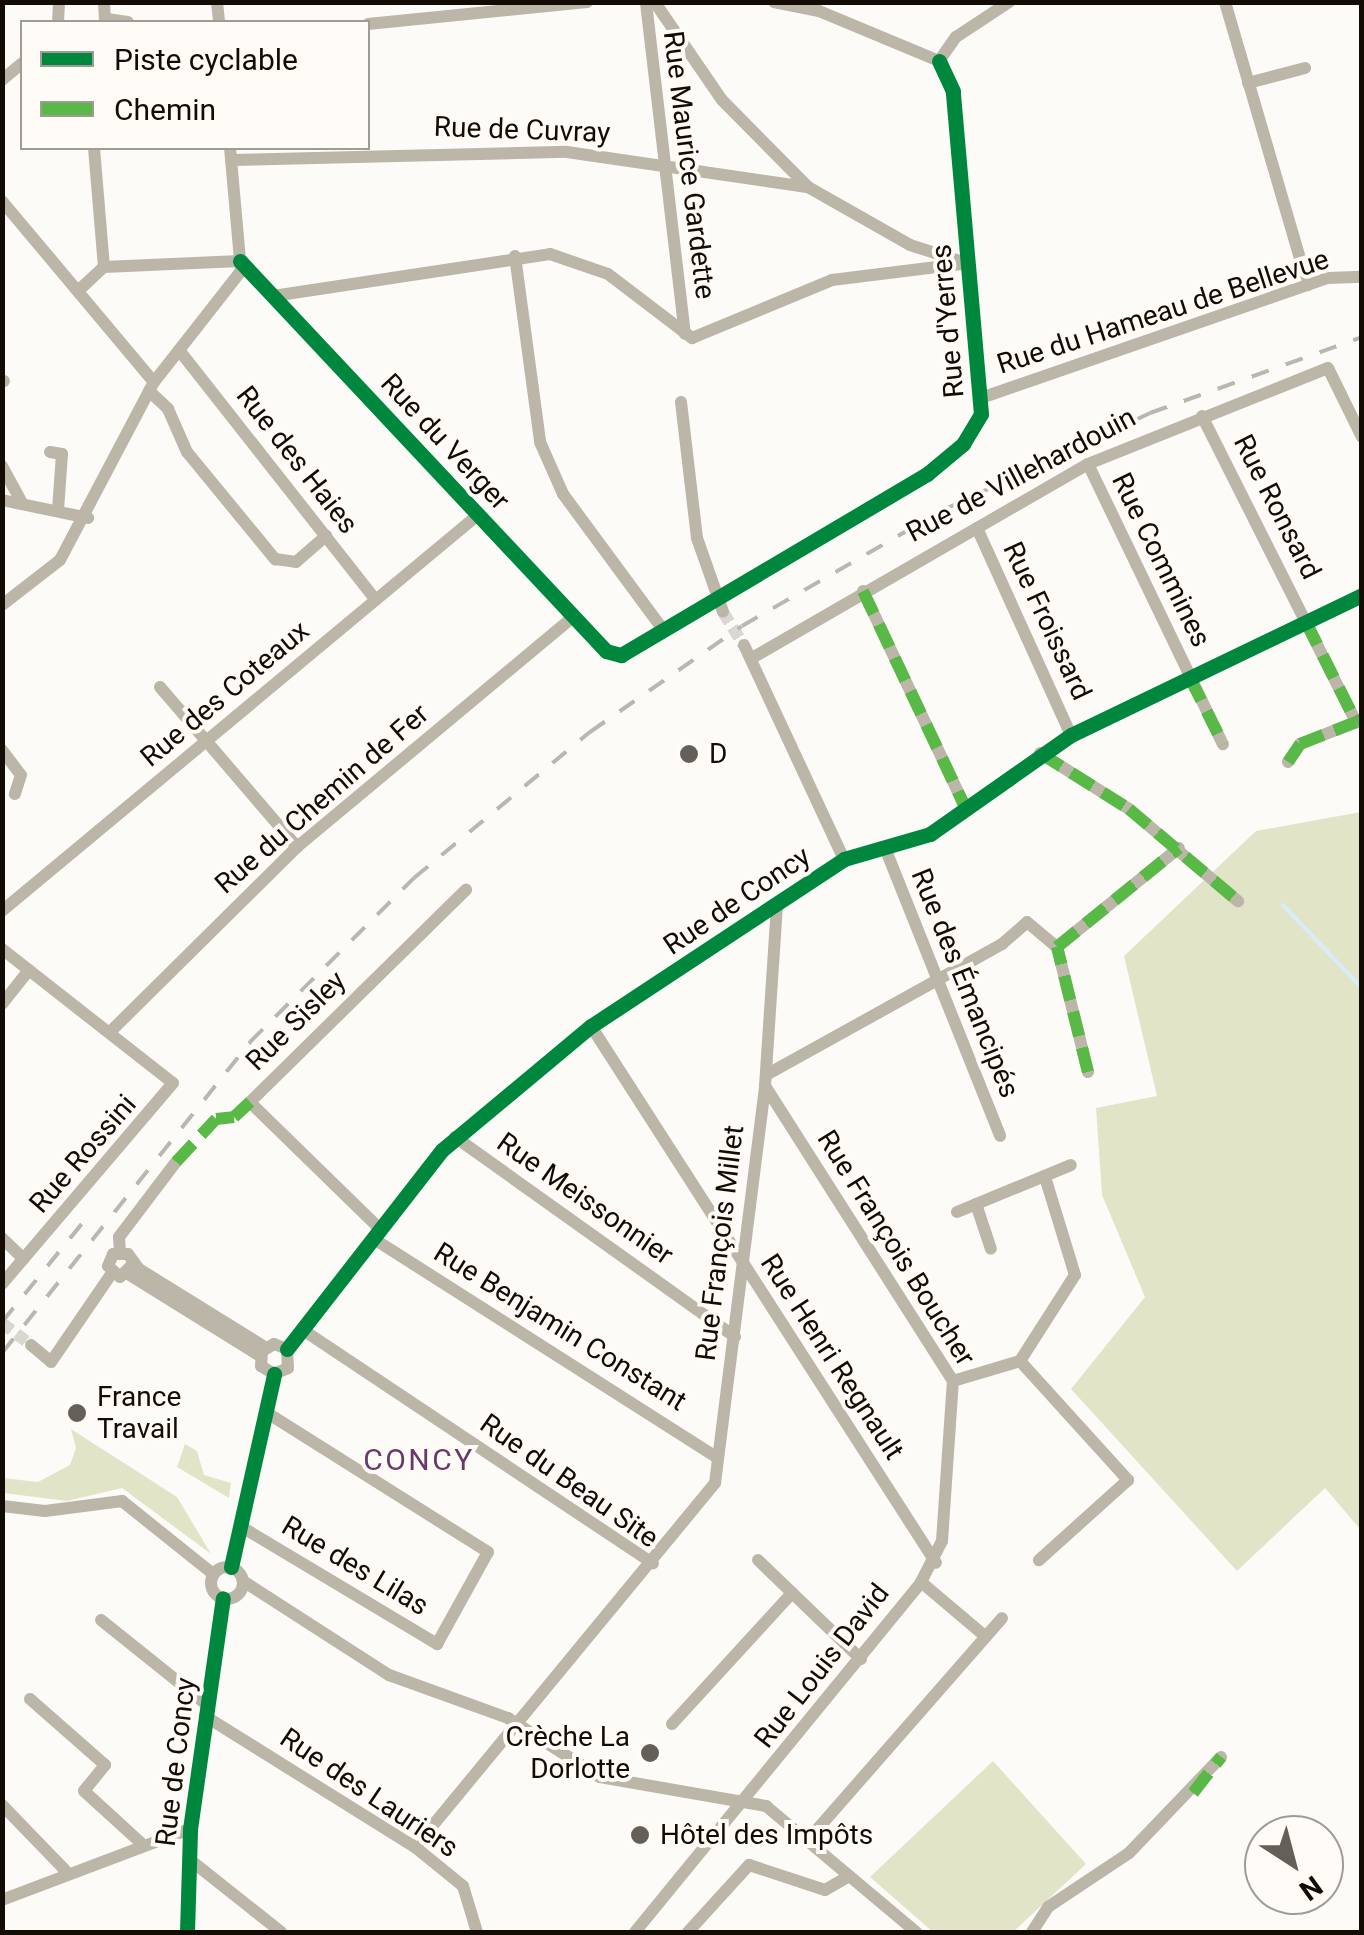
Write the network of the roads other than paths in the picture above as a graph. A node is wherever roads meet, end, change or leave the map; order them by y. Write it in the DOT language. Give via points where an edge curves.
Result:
graph roads {
  1 [pos="586,2"];
  2 [pos="774,2"];
  3 [pos="1009,2"];
  4 [pos="1225,2"];
  5 [pos="652,3"];
  6 [pos="816,7"];
  7 [pos="370,24"];
  8 [pos="940,61"];
  9 [pos="1304,68"];
  10 [pos="1248,83"];
  11 [pos="94,150"];
  12 [pos="230,154"];
  13 [pos="663,163"];
  14 [pos="808,187"];
  15 [pos="2,201"];
  16 [pos="910,245"];
  17 [pos="515,256"];
  18 [pos="240,261"];
  19 [pos="969,263"];
  20 [pos="104,266"];
  21 [pos="930,270"];
  22 [pos="1362,277"];
  23 [pos="1308,285"];
  24 [pos="78,290"];
  25 [pos="273,296"];
  26 [pos="688,336"];
  27 [pos="179,350"];
  28 [pos="151,387"];
  29 [pos="981,398"];
  30 [pos="681,402"];
  31 [pos="1202,416"];
  32 [pos="1362,437"];
  33 [pos="50,452"];
  34 [pos="1088,464"];
  35 [pos="2,466"];
  36 [pos="2,500"];
  37 [pos="22,503"];
  38 [pos="58,510"];
  39 [pos="479,514"];
  40 [pos="88,518"];
  41 [pos="976,528"];
  42 [pos="326,536"];
  43 [pos="863,591"];
  44 [pos="715,594"];
  45 [pos="1362,596"];
  46 [pos="376,600"];
  47 [pos="2,604"];
  48 [pos="723,612"];
  49 [pos="574,616"];
  50 [pos="1306,622"];
  51 [pos="661,627"];
  52 [pos="744,645"];
  53 [pos="613,657"];
  54 [pos="752,658"];
  55 [pos="1190,678"];
  56 [pos="160,687"];
  57 [pos="1359,721"];
  58 [pos="1071,735"];
  59 [pos="206,742"];
  60 [pos="1223,744"];
  61 [pos="2,750"];
  62 [pos="1040,753"];
  63 [pos="1288,762"];
  64 [pos="15,794"];
  65 [pos="966,809"];
  66 [pos="297,847"];
  67 [pos="885,848"];
  68 [pos="1179,848"];
  69 [pos="844,860"];
  70 [pos="466,890"];
  71 [pos="1238,901"];
  72 [pos="777,907"];
  73 [pos="2,912"];
  74 [pos="1057,947"];
  75 [pos="2,949"];
  76 [pos="29,970"];
  77 [pos="936,980"];
  78 [pos="2,1004"];
  79 [pos="591,1026"];
  80 [pos="112,1030"];
  81 [pos="1088,1072"];
  82 [pos="765,1080"];
  83 [pos="1000,1136"];
  84 [pos="455,1137"];
  85 [pos="176,1162"];
  86 [pos="1071,1165"];
  87 [pos="1044,1176"];
  88 [pos="976,1204"];
  89 [pos="956,1212"];
  90 [pos="378,1234"];
  91 [pos="2,1238"];
  92 [pos="991,1249"];
  93 [pos="120,1252"];
  94 [pos="24,1259"];
  95 [pos="741,1263"];
  96 [pos="131,1269"];
  97 [pos="112,1274"];
  98 [pos="2,1284"];
  99 [pos="306,1332"];
  100 [pos="735,1337"];
  101 [pos="31,1345"];
  102 [pos="287,1350"];
  103 [pos="263,1351"];
  104 [pos="1020,1361"];
  105 [pos="274,1374"];
  106 [pos="953,1381"];
  107 [pos="267,1412"];
  108 [pos="718,1458"];
  109 [pos="2,1506"];
  110 [pos="240,1526"];
  111 [pos="758,1560"];
  112 [pos="1039,1560"];
  113 [pos="653,1563"];
  114 [pos="936,1563"];
  115 [pos="232,1568"];
  116 [pos="213,1574"];
  117 [pos="242,1580"];
  118 [pos="921,1582"];
  119 [pos="792,1593"];
  120 [pos="223,1598"];
  121 [pos="1002,1618"];
  122 [pos="100,1620"];
  123 [pos="985,1636"];
  124 [pos="861,1659"];
  125 [pos="30,1700"];
  126 [pos="206,1710"];
  127 [pos="517,1724"];
  128 [pos="672,1724"];
  129 [pos="1221,1757"];
  130 [pos="745,1798"];
  131 [pos="2,1804"];
  132 [pos="190,1829"];
  133 [pos="807,1841"];
  134 [pos="140,1844"];
  135 [pos="415,1847"];
  136 [pos="189,1859"];
  137 [pos="65,1870"];
  138 [pos="849,1876"];
  139 [pos="2,1900"];
  140 [pos="186,1932"];
  141 [pos="281,1932"];
  142 [pos="477,1932"];
  143 [pos="635,1932"];
  144 [pos="688,1932"];
  145 [pos="916,1932"];
  146 [pos="1032,1932"];
  1 -- 7 [label="street"];
  2 -- 6 [label="street"];
  3 -- 8 [label="street" via="956,37"];
  4 -- 10 [label="street"];
  5 -- 13 [label="street, Rue Maurice Gardette"];
  5 -- 14 [label="street" via="722,100"];
  6 -- 8 [label="street"];
  8 -- 19 [label="street, Rue d'Yerres" via="953,92"];
  9 -- 10 [label="street"];
  10 -- 23 [label="street"];
  11 -- 20 [label="street"];
  12 -- 13 [label="street, Rue de Cuvray" via="530,151"];
  12 -- 18 [label="street"];
  13 -- 14 [label="street, Rue de Cuvray"];
  13 -- 26 [label="street, Rue Maurice Gardette"];
  14 -- 16 [label="street"];
  15 -- 24 [label="street"];
  16 -- 19 [label="street"];
  16 -- 21 [label="street"];
  17 -- 25 [label="street"];
  17 -- 26 [label="street" via="581,260"];
  17 -- 51 [label="street" via="540,442 563,494"];
  18 -- 20 [label="street"];
  18 -- 25 [label="street, Rue du Verger"];
  18 -- 27 [label="street" via="241,271"];
  19 -- 21 [label="street"];
  19 -- 29 [label="street, Rue d'Yerres"];
  20 -- 24 [label="street"];
  21 -- 26 [label="street" via="832,280"];
  22 -- 23 [label="street, Rue du Hameau de Bellevue"];
  23 -- 29 [label="street, Rue du Hameau de Bellevue"];
  24 -- 28 [label="street"];
  25 -- 39 [label="street, Rue du Verger"];
  27 -- 28 [label="street"];
  27 -- 42 [label="street, Rue des Haies"];
  28 -- 40 [label="street"];
  28 -- 42 [label="street" via="186,452 276,559 296,562"];
  29 -- 44 [label="street, Rue d'Yerres" via="980,414 947,460"];
  30 -- 44 [label="street" via="697,538"];
  31 -- 32 [label="street, Rue de Villehardouin" via="1328,368"];
  31 -- 34 [label="street, Rue de Villehardouin"];
  31 -- 50 [label="street, Rue Ronsard"];
  33 -- 38 [label="street" via="62,454"];
  34 -- 41 [label="street, Rue de Villehardouin"];
  34 -- 55 [label="street, Rue Commines"];
  35 -- 37 [label="street"];
  36 -- 37 [label="street"];
  37 -- 38 [label="street"];
  38 -- 40 [label="street"];
  39 -- 46 [label="street, Rue des Coteaux"];
  39 -- 49 [label="street, Rue du Verger"];
  40 -- 47 [label="street" via="60,560"];
  41 -- 43 [label="street, Rue de Villehardouin"];
  41 -- 58 [label="street, Rue Froissard"];
  42 -- 46 [label="street, Rue des Haies"];
  43 -- 54 [label="street, Rue de Villehardouin"];
  43 -- 65 [label="street"];
  44 -- 48 [label="street"];
  44 -- 51 [label="street, Rue d'Yerres"];
  45 -- 50 [label="street, Rue de Concy"];
  46 -- 59 [label="street, Rue des Coteaux"];
  49 -- 53 [label="street, Rue du Verger"];
  49 -- 66 [label="street, Rue du Chemin de Fer"];
  50 -- 55 [label="street, Rue de Concy"];
  50 -- 57 [label="street, Rue Ronsard"];
  51 -- 53 [label="street, Rue d'Yerres"];
  52 -- 54 [label="street"];
  54 -- 69 [label="street"];
  55 -- 58 [label="street, Rue de Concy"];
  55 -- 60 [label="street, Rue Commines"];
  56 -- 59 [label="street"];
  57 -- 63 [label="street" via="1300,744"];
  58 -- 62 [label="street, Rue de Concy"];
  59 -- 66 [label="street"];
  59 -- 73 [label="street, Rue des Coteaux"];
  61 -- 64 [label="street" via="21,775"];
  62 -- 65 [label="street, Rue de Concy"];
  62 -- 68 [label="street"];
  65 -- 67 [label="street, Rue de Concy" via="930,834"];
  66 -- 80 [label="street, Rue du Chemin de Fer"];
  67 -- 69 [label="street, Rue de Concy"];
  67 -- 77 [label="street, Rue des Émancipés"];
  68 -- 71 [label="street"];
  68 -- 74 [label="street"];
  69 -- 72 [label="street, Rue de Concy"];
  70 -- 90 [label="street, Rue Sisley" via="250,1102"];
  72 -- 79 [label="street, Rue de Concy"];
  72 -- 82 [label="street, Rue François Millet"];
  74 -- 77 [label="street" via="1026,922"];
  74 -- 81 [label="street"];
  75 -- 76 [label="street, Rue Rossini"];
  76 -- 78 [label="street"];
  76 -- 80 [label="street, Rue Rossini"];
  77 -- 82 [label="street"];
  77 -- 83 [label="street, Rue des Émancipés"];
  79 -- 84 [label="street, Rue de Concy"];
  79 -- 95 [label="street, Rue Henri Regnault"];
  80 -- 94 [label="street, Rue Rossini" via="170,1075 172,1089"];
  82 -- 95 [label="street, Rue François Millet"];
  82 -- 106 [label="street, Rue François Boucher"];
  84 -- 90 [label="street, Rue de Concy"];
  84 -- 100 [label="street, Rue Meissonnier"];
  85 -- 93 [label="street" via="119,1237"];
  86 -- 87 [label="street"];
  87 -- 88 [label="street"];
  87 -- 104 [label="street" via="1075,1275"];
  88 -- 89 [label="street"];
  88 -- 92 [label="street"];
  90 -- 99 [label="street, Rue de Concy"];
  90 -- 108 [label="street, Rue Benjamin Constant"];
  91 -- 94 [label="street"];
  93 -- 96 [label="street"];
  93 -- 97 [label="street" via="108,1262"];
  94 -- 98 [label="street, Rue Rossini"];
  95 -- 100 [label="street, Rue François Millet"];
  95 -- 114 [label="street, Rue Henri Regnault"];
  96 -- 97 [label="street"];
  96 -- 103 [label="street"];
  97 -- 101 [label="street" via="52,1362"];
  99 -- 102 [label="street, Rue de Concy"];
  99 -- 113 [label="street, Rue du Beau Site"];
  100 -- 108 [label="street, Rue François Millet"];
  102 -- 103 [label="street"];
  102 -- 105 [label="street, Rue de Concy" via="288,1368"];
  103 -- 105 [label="street"];
  104 -- 106 [label="street"];
  104 -- 112 [label="street" via="1128,1480"];
  105 -- 107 [label="street, Rue de Concy"];
  106 -- 114 [label="street, Rue François Boucher"];
  107 -- 110 [label="street, Rue de Concy"];
  107 -- 110 [label="street, Rue des Lilas" via="488,1552 437,1644"];
  108 -- 113 [label="street, Rue François Millet" via="707,1500"];
  109 -- 116 [label="street" via="130,1506"];
  110 -- 115 [label="street, Rue de Concy"];
  111 -- 119 [label="street"];
  113 -- 127 [label="street, Rue du Beau Site"];
  114 -- 118 [label="street, Rue Louis David"];
  115 -- 116 [label="street"];
  115 -- 117 [label="street"];
  116 -- 120 [label="street" via="211,1588"];
  117 -- 120 [label="street" via="239,1593"];
  117 -- 127 [label="street" via="389,1675"];
  118 -- 123 [label="street"];
  118 -- 124 [label="street, Rue Louis David"];
  119 -- 124 [label="street"];
  119 -- 128 [label="street"];
  120 -- 126 [label="street, Rue de Concy"];
  121 -- 123 [label="street"];
  122 -- 126 [label="street, Rue des Lauriers"];
  123 -- 133 [label="street"];
  124 -- 130 [label="street, Rue Louis David"];
  125 -- 134 [label="street" via="105,1764 84,1790"];
  126 -- 132 [label="street, Rue de Concy"];
  126 -- 135 [label="street, Rue des Lauriers"];
  127 -- 130 [label="street" via="600,1778"];
  127 -- 135 [label="street, Rue du Beau Site"];
  129 -- 146 [label="street" via="1129,1853 1048,1907"];
  130 -- 133 [label="street"];
  130 -- 143 [label="street, Rue Louis David"];
  131 -- 137 [label="street"];
  132 -- 134 [label="street"];
  132 -- 136 [label="street, Rue de Concy"];
  133 -- 138 [label="street"];
  134 -- 137 [label="street"];
  135 -- 142 [label="street, Rue des Lauriers" via="463,1886"];
  136 -- 140 [label="street, Rue de Concy"];
  136 -- 141 [label="street"];
  137 -- 139 [label="street"];
  138 -- 144 [label="street" via="825,1890 749,1865"];
  138 -- 145 [label="street"];
}
